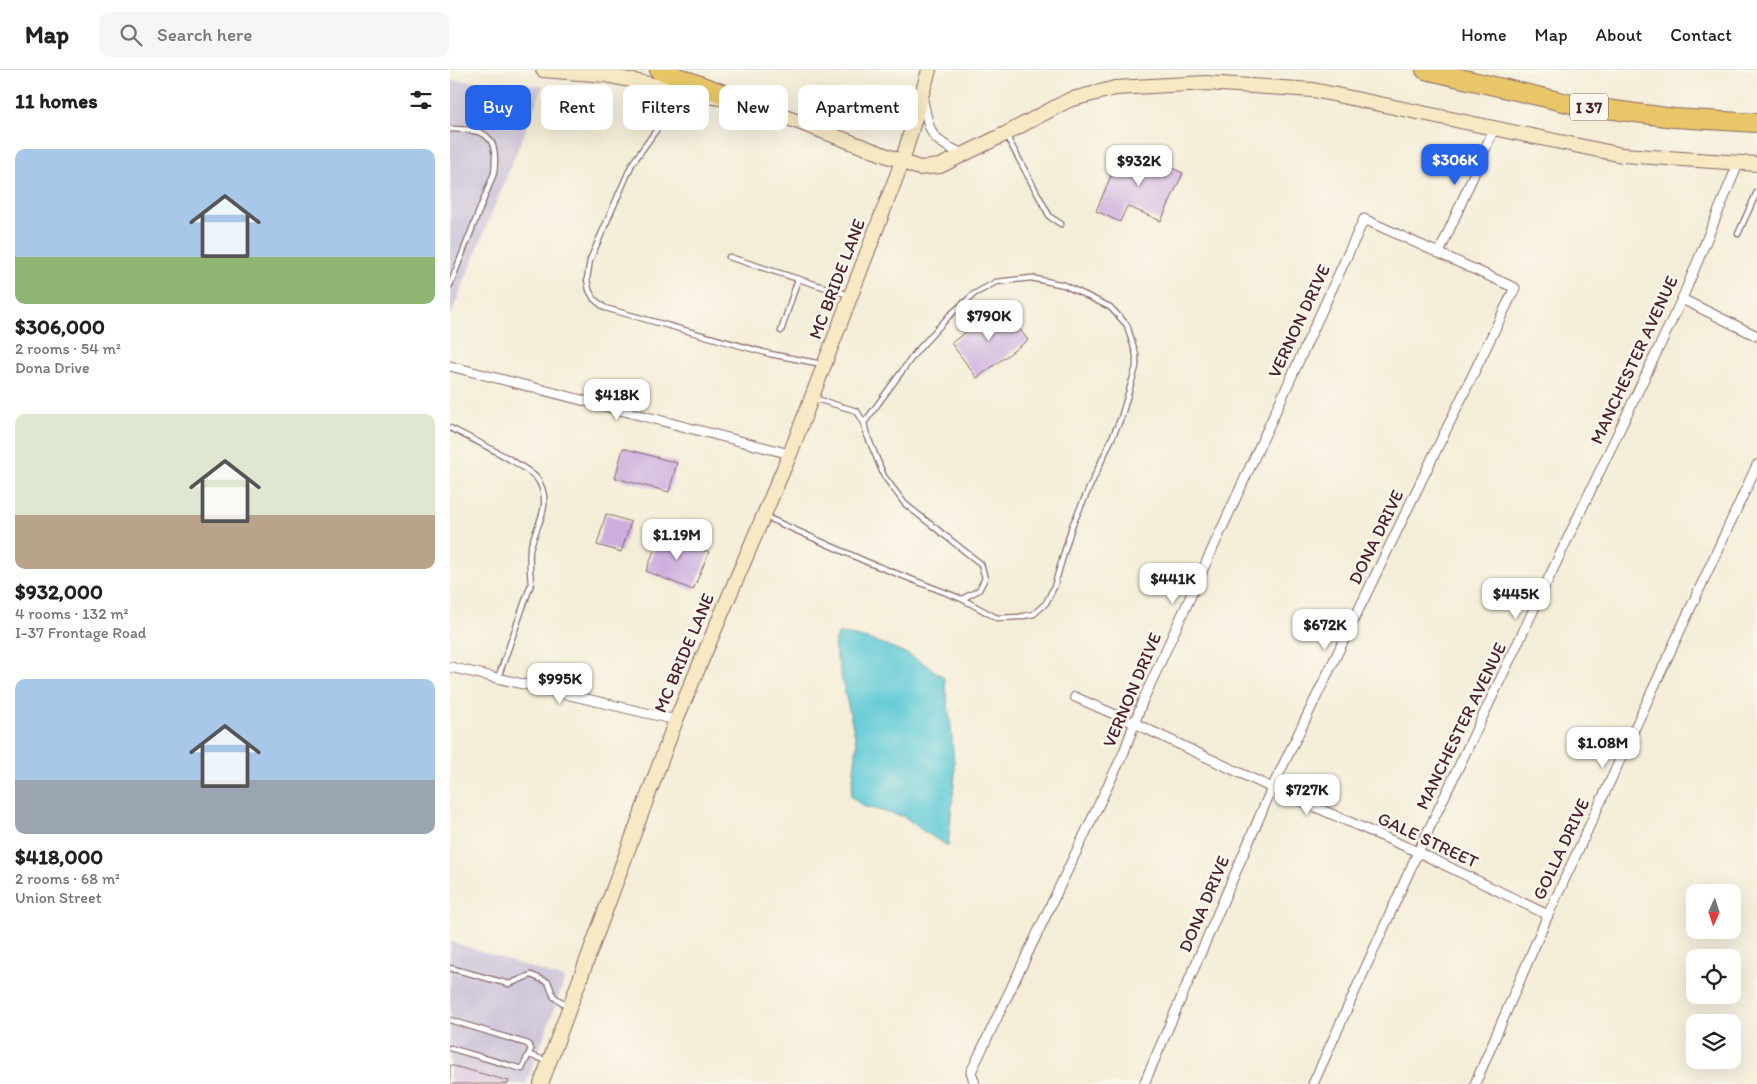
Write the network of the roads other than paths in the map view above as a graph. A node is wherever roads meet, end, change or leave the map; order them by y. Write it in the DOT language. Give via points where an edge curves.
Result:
graph roads {
  1 [pos="543,70"];
  2 [pos="660,70"];
  3 [pos="929,70"];
  4 [pos="1425,70"];
  5 [pos="652,85"];
  6 [pos="719,92"];
  7 [pos="922,95"];
  8 [pos="788,118"];
  9 [pos="1757,123"];
  10 [pos="450,129"];
  11 [pos="1494,129"];
  12 [pos="656,130"];
  13 [pos="1005,134"];
  14 [pos="964,154"];
  15 [pos="902,162"];
  16 [pos="1738,164"];
  17 [pos="1757,164"];
  18 [pos="1757,192"];
  19 [pos="1061,224"];
  20 [pos="1738,234"];
  21 [pos="1439,253"];
  22 [pos="729,257"];
  23 [pos="798,279"];
  24 [pos="450,285"];
  25 [pos="850,296"];
  26 [pos="1682,299"];
  27 [pos="781,331"];
  28 [pos="1757,336"];
  29 [pos="824,364"];
  30 [pos="450,366"];
  31 [pos="811,397"];
  32 [pos="864,423"];
  33 [pos="450,428"];
  34 [pos="790,454"];
  35 [pos="1757,465"];
  36 [pos="764,516"];
  37 [pos="962,600"];
  38 [pos="450,667"];
  39 [pos="498,678"];
  40 [pos="1075,697"];
  41 [pos="676,720"];
  42 [pos="1134,723"];
  43 [pos="1272,788"];
  44 [pos="1418,852"];
  45 [pos="1548,915"];
  46 [pos="450,968"];
  47 [pos="569,1007"];
  48 [pos="450,1020"];
  49 [pos="450,1048"];
  50 [pos="529,1055"];
  51 [pos="549,1061"];
  52 [pos="540,1084"];
  53 [pos="975,1084"];
  54 [pos="1144,1084"];
  55 [pos="1313,1084"];
  56 [pos="1475,1084"];
  1 -- 5 [label="main road" via="605,75"];
  2 -- 6 [label="highway"];
  3 -- 7 [label="main road, MC BRIDE LANE"];
  4 -- 9 [label="highway, I 37" via="1576,105 1674,118"];
  7 -- 14 [label="street" via="935,139"];
  7 -- 15 [label="main road, MC BRIDE LANE"];
  8 -- 15 [label="main road"];
  10 -- 24 [label="lane" via="468,129 485,135 494,146 496,157 494,173"];
  11 -- 13 [label="main road" via="1313,90 1206,82 1115,88 1069,100"];
  11 -- 16 [label="main road" via="1622,155"];
  11 -- 21 [label="street"];
  12 -- 29 [label="lane" via="632,164 590,260 587,279 594,299 605,308 770,354"];
  13 -- 14 [label="main road"];
  13 -- 19 [label="lane" via="1050,217"];
  14 -- 15 [label="main road" via="928,168"];
  15 -- 25 [label="main road, MC BRIDE LANE"];
  16 -- 17 [label="main road"];
  16 -- 26 [label="street, MANCHESTER AVENUE"];
  18 -- 20 [label="lane"];
  21 -- 42 [label="street, VERNON DRIVE" via="1364,219"];
  21 -- 43 [label="street, DONA DRIVE" via="1515,288"];
  22 -- 23 [label="lane"];
  23 -- 25 [label="lane"];
  23 -- 27 [label="lane"];
  25 -- 29 [label="main road, MC BRIDE LANE"];
  26 -- 28 [label="street"];
  26 -- 44 [label="street, MANCHESTER AVENUE"];
  29 -- 31 [label="main road, MC BRIDE LANE"];
  30 -- 34 [label="street"];
  31 -- 32 [label="lane" via="857,411"];
  31 -- 34 [label="main road, MC BRIDE LANE"];
  32 -- 37 [label="lane" via="884,476 904,504 981,564 985,578 979,590"];
  32 -- 37 [label="lane" via="916,352 949,316 974,294 996,282 1031,278 1064,285 1110,307 1127,325 1136,355 1136,367 1124,410 1072,526 1046,603 1034,614 997,618"];
  33 -- 39 [label="lane" via="524,469 538,479 543,491 544,506 530,549 531,584"];
  34 -- 36 [label="main road, MC BRIDE LANE"];
  35 -- 45 [label="street, GOLLA DRIVE"];
  36 -- 37 [label="lane"];
  36 -- 41 [label="main road, MC BRIDE LANE"];
  38 -- 39 [label="street"];
  39 -- 41 [label="street"];
  40 -- 42 [label="street, GALE STREET"];
  41 -- 47 [label="main road, MC BRIDE LANE"];
  42 -- 43 [label="street, GALE STREET"];
  42 -- 53 [label="street, VERNON DRIVE" via="1124,752 971,1072"];
  43 -- 44 [label="street, GALE STREET"];
  43 -- 54 [label="street, DONA DRIVE"];
  44 -- 45 [label="street, GALE STREET"];
  44 -- 55 [label="street, MANCHESTER AVENUE"];
  45 -- 56 [label="street, GOLLA DRIVE"];
  46 -- 47 [label="lane" via="510,984 531,975 548,982 554,998"];
  47 -- 51 [label="main road, MC BRIDE LANE"];
  48 -- 50 [label="lane" via="528,1044 531,1049"];
  49 -- 50 [label="lane" via="522,1069"];
  50 -- 51 [label="lane"];
  51 -- 52 [label="main road, MC BRIDE LANE"];
}
